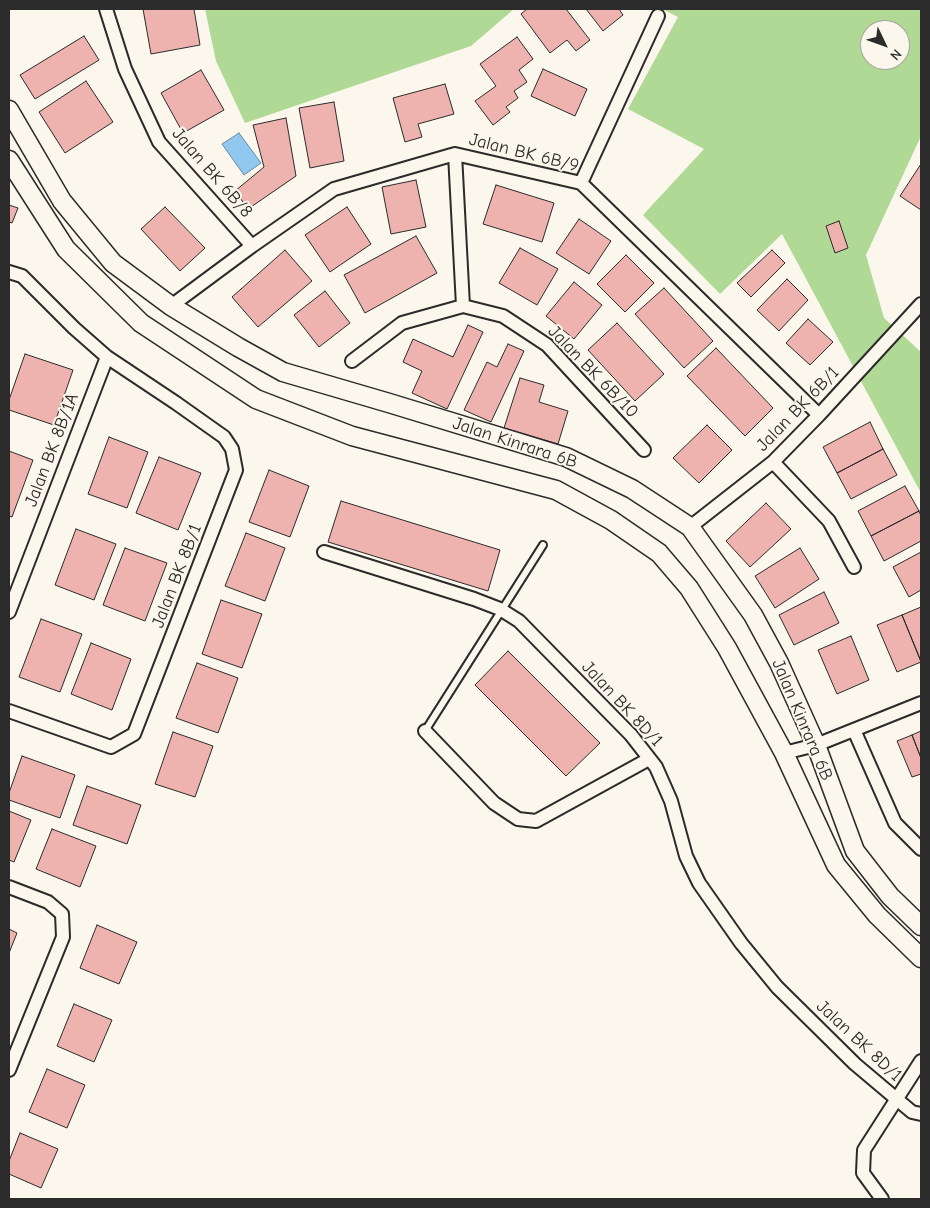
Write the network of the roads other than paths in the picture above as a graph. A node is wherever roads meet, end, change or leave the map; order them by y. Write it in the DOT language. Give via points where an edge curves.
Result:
graph roads {
  1 [pos="106,9"];
  2 [pos="658,16"];
  3 [pos="9,110"];
  4 [pos="455,154"];
  5 [pos="9,160"];
  6 [pos="581,183"];
  7 [pos="252,246"];
  8 [pos="9,272"];
  9 [pos="921,304"];
  10 [pos="171,306"];
  11 [pos="463,306"];
  12 [pos="107,357"];
  13 [pos="352,361"];
  14 [pos="819,415"];
  15 [pos="644,450"];
  16 [pos="773,462"];
  17 [pos="690,527"];
  18 [pos="543,545"];
  19 [pos="324,552"];
  20 [pos="854,568"];
  21 [pos="502,610"];
  22 [pos="9,612"];
  23 [pos="921,703"];
  24 [pos="9,711"];
  25 [pos="854,730"];
  26 [pos="425,731"];
  27 [pos="816,746"];
  28 [pos="784,754"];
  29 [pos="649,758"];
  30 [pos="921,849"];
  31 [pos="9,887"];
  32 [pos="921,926"];
  33 [pos="921,958"];
  34 [pos="921,1061"];
  35 [pos="9,1070"];
  36 [pos="897,1100"];
  37 [pos="921,1114"];
  38 [pos="882,1199"];
  1 -- 7 [label="street, Jalan BK 6B/8" via="125,69 159,142"];
  2 -- 6 [label="street"];
  3 -- 10 [label="street, Jalan Kinrara 6B" via="62,201 113,263"];
  4 -- 6 [label="street, Jalan BK 6B/9"];
  4 -- 7 [label="street, Jalan BK 6B/9" via="334,189"];
  4 -- 11 [label="street"];
  5 -- 28 [label="street, Jalan Kinrara 6B" via="66,249 140,323 256,398 352,436 556,490 611,520 659,553 689,588 727,648"];
  6 -- 14 [label="street, Jalan BK 6B/9"];
  7 -- 10 [label="street, Jalan BK 6B/9"];
  8 -- 12 [label="street" via="22,276"];
  9 -- 14 [label="street, Jalan BK 6B/1"];
  10 -- 17 [label="street, Jalan Kinrara 6B" via="283,372 566,457 632,489"];
  11 -- 13 [label="street, Jalan BK 6B/10" via="402,323"];
  11 -- 15 [label="street, Jalan BK 6B/10" via="503,316 547,345"];
  12 -- 22 [label="street, Jalan BK 8B/1A"];
  12 -- 24 [label="street, Jalan BK 8B/1" via="224,437 232,449 236,470 134,734 111,748"];
  14 -- 16 [label="street, Jalan BK 6B/1"];
  16 -- 17 [label="street, Jalan BK 6B/1"];
  16 -- 20 [label="street" via="829,521"];
  17 -- 27 [label="street, Jalan Kinrara 6B" via="754,615"];
  18 -- 21 [label="lane"];
  19 -- 21 [label="street, Jalan BK 8D/1"];
  21 -- 26 [label="lane"];
  21 -- 29 [label="street, Jalan BK 8D/1" via="519,621 631,735"];
  23 -- 25 [label="street"];
  25 -- 27 [label="street"];
  25 -- 30 [label="street" via="895,823"];
  26 -- 29 [label="street" via="494,803 518,819 536,821"];
  27 -- 28 [label="street"];
  27 -- 32 [label="street, Jalan Kinrara 6B" via="855,851 890,896"];
  28 -- 33 [label="street, Jalan Kinrara 6B" via="836,866 877,915"];
  29 -- 36 [label="street, Jalan BK 8D/1" via="671,800 686,856 699,883 742,943 777,988"];
  31 -- 35 [label="street" via="48,902 62,914 63,938"];
  34 -- 36 [label="street"];
  36 -- 37 [label="street, Jalan BK 8D/1" via="912,1112"];
  36 -- 38 [label="street" via="864,1150 862,1173"];
}
